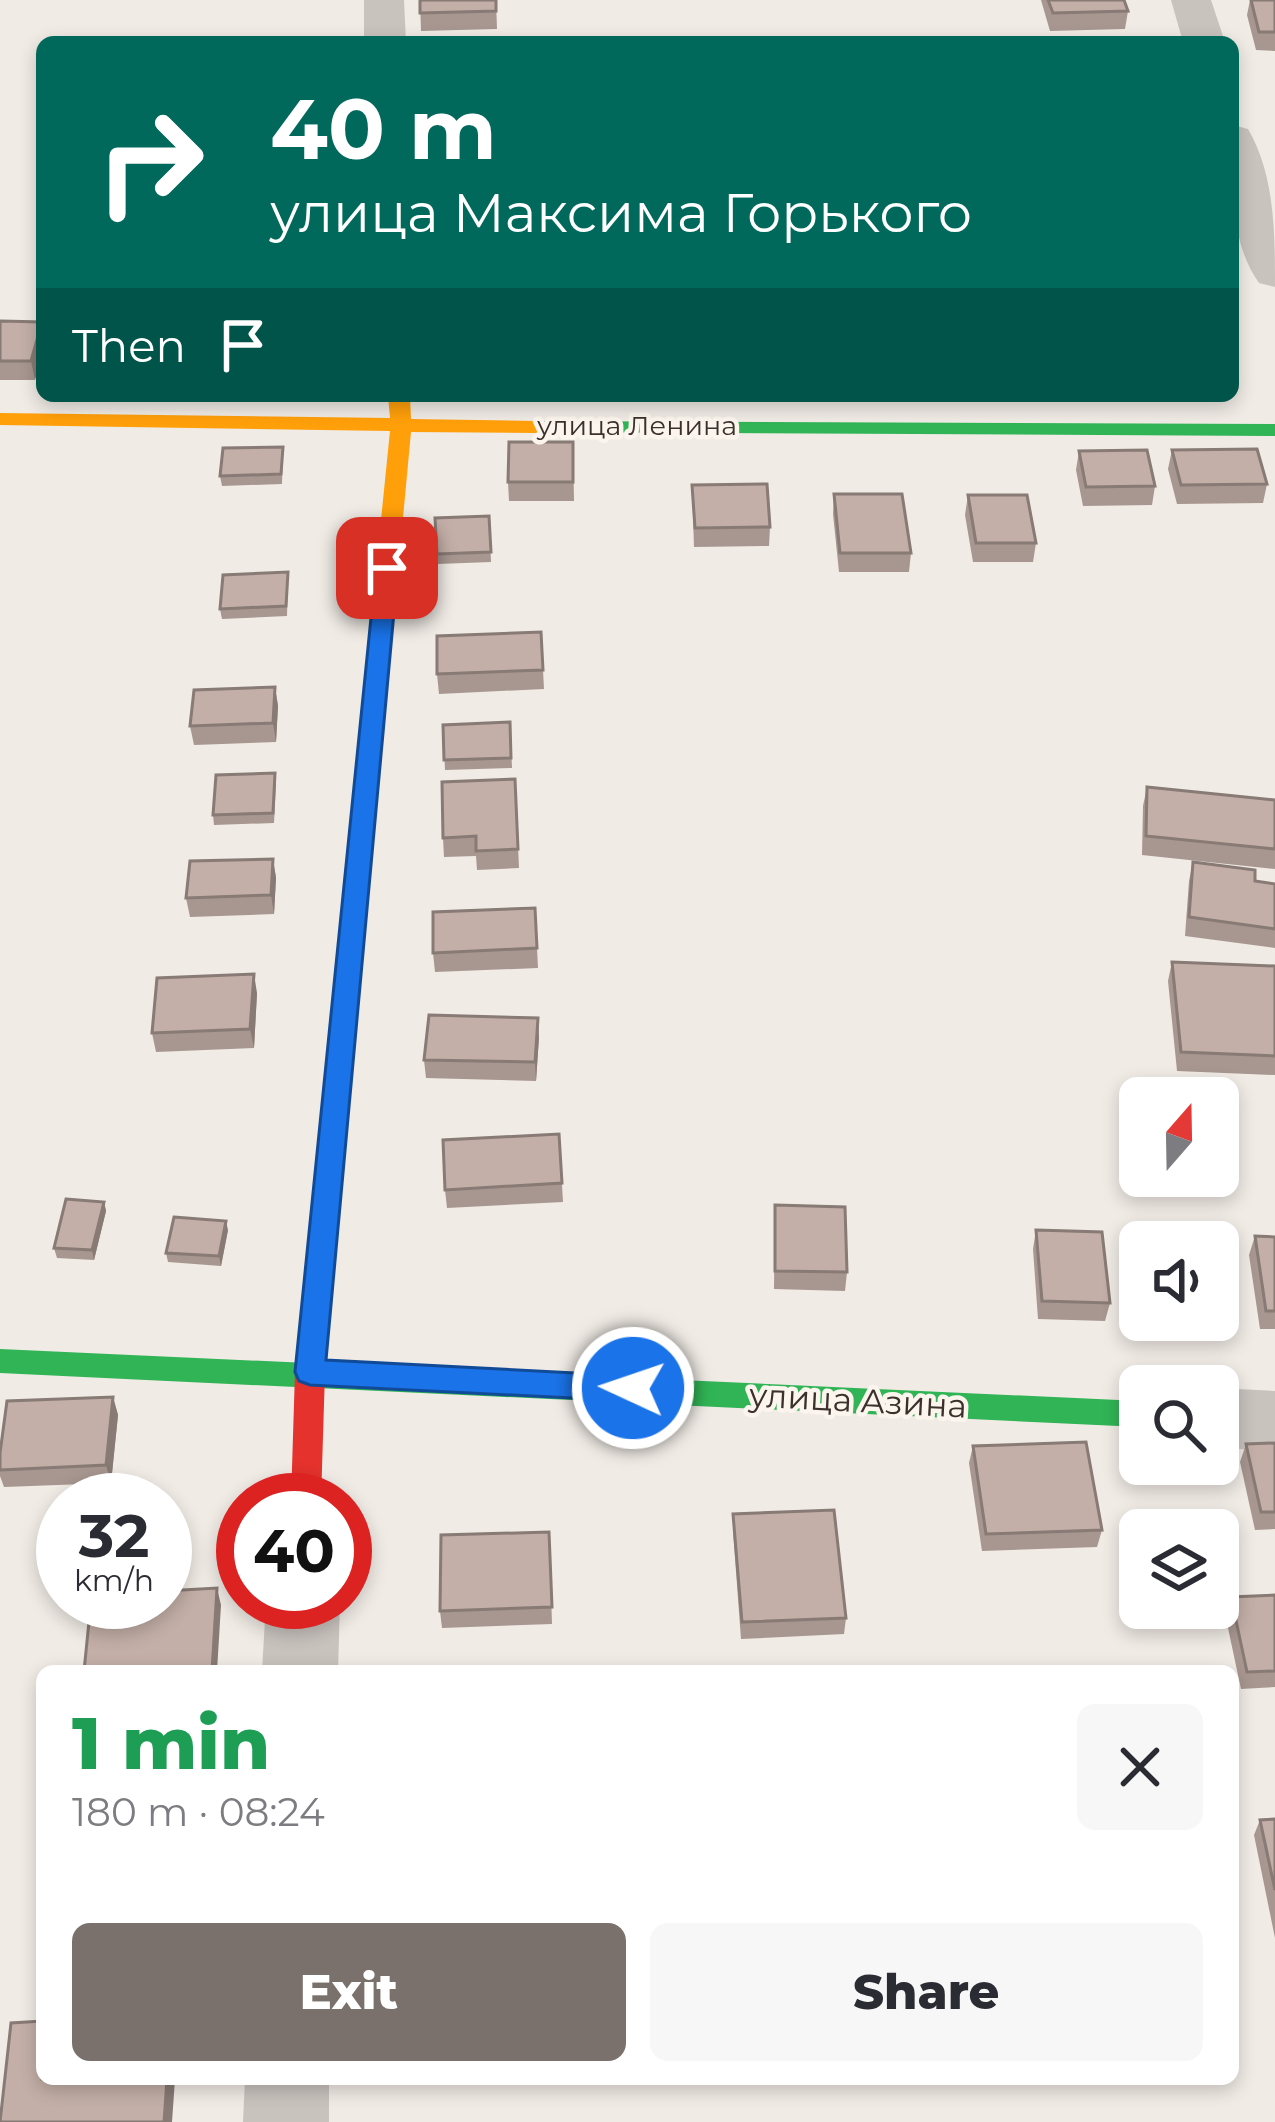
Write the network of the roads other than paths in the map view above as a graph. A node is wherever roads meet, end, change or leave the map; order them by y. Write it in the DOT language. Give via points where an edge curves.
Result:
graph roads {
  1 [pos="384,0"];
  2 [pos="1192,0"];
  3 [pos="385,36"];
  4 [pos="1202,36"];
  5 [pos="1250,159"];
  6 [pos="1275,273"];
  7 [pos="399,402"];
  8 [pos="0,419"];
  9 [pos="400,426"];
  10 [pos="1275,430"];
  11 [pos="0,1361"];
  12 [pos="310,1372"];
  13 [pos="1119,1413"];
  14 [pos="1239,1419"];
  15 [pos="1275,1421"];
  16 [pos="307,1473"];
  17 [pos="302,1629"];
  18 [pos="301,1665"];
  19 [pos="287,2085"];
  20 [pos="286,2122"];
  1 -- 3 [label="street"];
  2 -- 4 [label="street"];
  5 -- 6 [label="street"];
  7 -- 9 [label="street"];
  8 -- 9 [label="street, улица Ленина"];
  9 -- 10 [label="street, улица Ленина"];
  9 -- 12 [label="street"];
  11 -- 12 [label="street, улица Азина"];
  12 -- 13 [label="street, улица Азина"];
  12 -- 16 [label="street"];
  14 -- 15 [label="street"];
  17 -- 18 [label="street"];
  19 -- 20 [label="street"];
}
